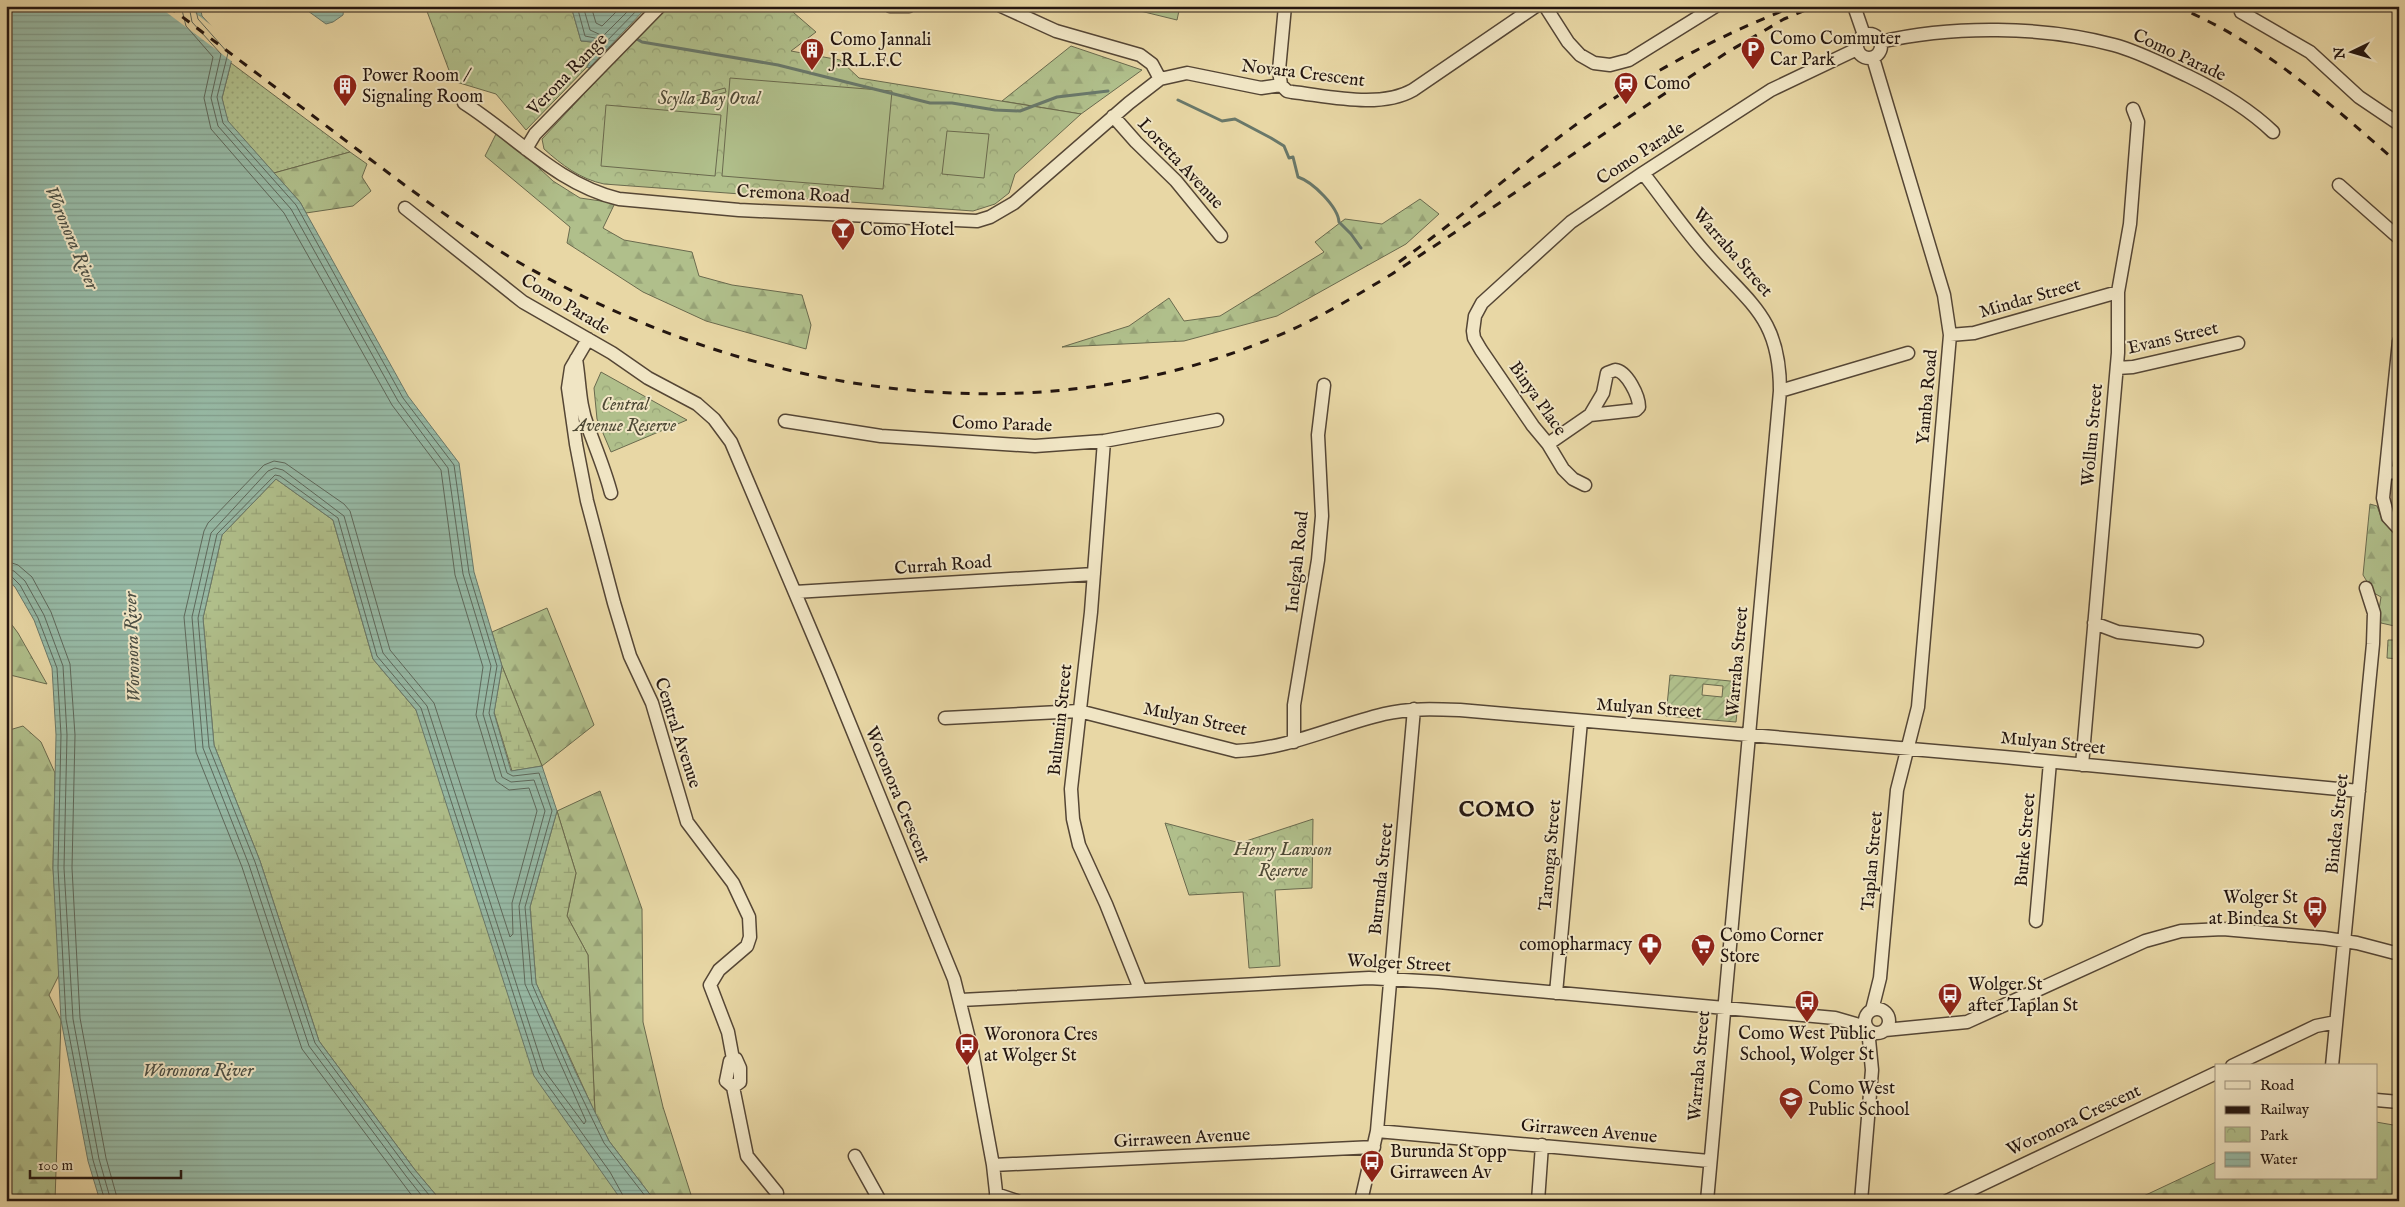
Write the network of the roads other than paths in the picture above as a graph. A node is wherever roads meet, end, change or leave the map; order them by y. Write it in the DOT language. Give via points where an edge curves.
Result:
graph roads {
  1 [pos="660,6"];
  2 [pos="890,6"];
  3 [pos="908,6"];
  4 [pos="1001,6"];
  5 [pos="1285,6"];
  6 [pos="1536,6"];
  7 [pos="1546,6"];
  8 [pos="1716,6"];
  9 [pos="1855,8"];
  10 [pos="2241,12"];
  11 [pos="1864,35"];
  12 [pos="1880,42"];
  13 [pos="1857,49"];
  14 [pos="1873,58"];
  15 [pos="1160,79"];
  16 [pos="1281,84"];
  17 [pos="464,103"];
  18 [pos="2133,109"];
  19 [pos="1113,116"];
  20 [pos="2399,124"];
  21 [pos="2273,132"];
  22 [pos="526,149"];
  23 [pos="1643,173"];
  24 [pos="2339,185"];
  25 [pos="405,208"];
  26 [pos="1222,236"];
  27 [pos="2399,238"];
  28 [pos="2118,292"];
  29 [pos="1474,324"];
  30 [pos="1950,335"];
  31 [pos="588,339"];
  32 [pos="2399,341"];
  33 [pos="2238,342"];
  34 [pos="1908,353"];
  35 [pos="576,360"];
  36 [pos="2117,368"];
  37 [pos="1324,385"];
  38 [pos="1780,391"];
  39 [pos="1590,415"];
  40 [pos="714,419"];
  41 [pos="1218,420"];
  42 [pos="785,421"];
  43 [pos="1104,441"];
  44 [pos="1548,444"];
  45 [pos="2392,473"];
  46 [pos="1585,485"];
  47 [pos="611,493"];
  48 [pos="2399,529"];
  49 [pos="1094,574"];
  50 [pos="2366,588"];
  51 [pos="795,592"];
  52 [pos="2094,623"];
  53 [pos="2197,641"];
  54 [pos="1414,709"];
  55 [pos="1079,712"];
  56 [pos="945,718"];
  57 [pos="1582,721"];
  58 [pos="1749,734"];
  59 [pos="1294,742"];
  60 [pos="1907,748"];
  61 [pos="2050,762"];
  62 [pos="2082,765"];
  63 [pos="2359,791"];
  64 [pos="2036,921"];
  65 [pos="2343,940"];
  66 [pos="2399,954"];
  67 [pos="1389,978"];
  68 [pos="1140,989"];
  69 [pos="1556,993"];
  70 [pos="961,1000"];
  71 [pos="1723,1008"];
  72 [pos="1878,1012"];
  73 [pos="1835,1018"];
  74 [pos="2336,1022"];
  75 [pos="1918,1025"];
  76 [pos="1867,1028"];
  77 [pos="1884,1031"];
  78 [pos="2236,1064"];
  79 [pos="2332,1064"];
  80 [pos="1872,1070"];
  81 [pos="2215,1073"];
  82 [pos="2378,1100"];
  83 [pos="2399,1102"];
  84 [pos="1377,1131"];
  85 [pos="1542,1145"];
  86 [pos="1374,1147"];
  87 [pos="855,1156"];
  88 [pos="1709,1161"];
  89 [pos="993,1164"];
  90 [pos="776,1193"];
  91 [pos="996,1197"];
  92 [pos="880,1201"];
  93 [pos="1017,1201"];
  94 [pos="1361,1201"];
  95 [pos="1538,1201"];
  96 [pos="1706,1201"];
  97 [pos="1861,1201"];
  98 [pos="1947,1201"];
  1 -- 22 [label="street, Verona Range" via="535,134"];
  2 -- 3 [label="street"];
  4 -- 15 [label="street" via="1056,31 1140,55 1152,64"];
  5 -- 16 [label="street" via="1279,70"];
  6 -- 16 [label="street, Novara Crescent" via="1396,99 1292,92"];
  7 -- 8 [label="street" via="1580,55 1594,63 1610,65 1629,60"];
  9 -- 11 [label="street"];
  10 -- 20 [label="street" via="2310,52 2359,97"];
  11 -- 12 [label="street" via="1872,34"];
  11 -- 13 [label="street" via="1857,42"];
  12 -- 14 [label="street" via="1881,50"];
  12 -- 21 [label="street, Como Parade" via="1989,31 2024,31 2086,38 2155,60 2204,84 2254,114"];
  13 -- 14 [label="street" via="1861,56"];
  13 -- 23 [label="street, Como Parade" via="1783,83"];
  14 -- 30 [label="street, Yamba Road" via="1944,295"];
  15 -- 16 [label="street, Novara Crescent" via="1187,73 1261,88"];
  15 -- 19 [label="street, Novara Crescent"];
  17 -- 22 [label="street, Cremona Road"];
  18 -- 28 [label="street, Wollun Street" via="2138,122 2130,224"];
  19 -- 22 [label="street, Cremona Road" via="1003,211 965,221 739,210 619,199 583,187"];
  19 -- 26 [label="street, Loretta Avenue" via="1176,181"];
  23 -- 29 [label="street, Como Parade" via="1552,239 1482,304"];
  23 -- 38 [label="street, Warraba Street" via="1706,254 1760,313 1777,350"];
  24 -- 27 [label="street"];
  25 -- 31 [label="street, Como Parade" via="516,298"];
  28 -- 30 [label="street, Mindar Street" via="1974,333"];
  28 -- 36 [label="street, Wollun Street"];
  29 -- 44 [label="street, Binya Place" via="1474,338 1481,350"];
  30 -- 60 [label="street, Yamba Road" via="1918,707"];
  31 -- 35 [label="street, Central Avenue"];
  31 -- 40 [label="street, Como Parade" via="648,378 697,404"];
  32 -- 45 [label="street"];
  33 -- 36 [label="street, Evans Street"];
  34 -- 38 [label="street"];
  35 -- 47 [label="street" via="577,383 588,427"];
  35 -- 90 [label="street, Central Avenue" via="571,368 568,388 576,444 587,501 621,629 652,703 687,822 733,883 749,917 747,946 719,970 710,985 741,1075 740,1082 733,1087 747,1156"];
  36 -- 52 [label="street, Wollun Street"];
  37 -- 59 [label="street, Inelgah Road" via="1318,435 1322,516 1319,552 1294,705"];
  38 -- 58 [label="street, Warraba Street"];
  39 -- 44 [label="street"];
  40 -- 51 [label="street, Woronora Crescent" via="732,442"];
  41 -- 43 [label="street, Como Parade"];
  42 -- 43 [label="street, Como Parade" via="882,436 1000,445"];
  43 -- 49 [label="street, Bulumin Street"];
  44 -- 46 [label="street, Binya Place" via="1568,475"];
  45 -- 48 [label="street" via="2383,498 2388,516"];
  49 -- 51 [label="street, Currah Road"];
  49 -- 55 [label="street, Bulumin Street"];
  50 -- 63 [label="street, Bindea Street" via="2374,613 2374,631"];
  51 -- 70 [label="street, Woronora Crescent"];
  52 -- 53 [label="street" via="2118,632"];
  52 -- 62 [label="street, Wollun Street"];
  54 -- 57 [label="street, Mulyan Street"];
  54 -- 59 [label="street, Mulyan Street" via="1383,714"];
  54 -- 67 [label="street, Burunda Street"];
  55 -- 56 [label="street, Mulyan Street"];
  55 -- 59 [label="street, Mulyan Street" via="1236,751 1261,750"];
  55 -- 68 [label="street, Bulumin Street" via="1070,789 1073,819 1079,845"];
  57 -- 58 [label="street, Mulyan Street"];
  57 -- 69 [label="street, Taronga Street"];
  58 -- 60 [label="street, Mulyan Street"];
  58 -- 71 [label="street, Warraba Street"];
  60 -- 61 [label="street, Mulyan Street"];
  60 -- 72 [label="street, Taplan Street" via="1897,790"];
  61 -- 62 [label="street, Mulyan Street"];
  61 -- 64 [label="street, Burke Street"];
  62 -- 63 [label="street, Mulyan Street"];
  63 -- 65 [label="street, Bindea Street"];
  65 -- 66 [label="street, Wolger Street"];
  65 -- 74 [label="street, Bindea Street"];
  65 -- 75 [label="street, Wolger Street" via="2223,929 2181,931 2145,941 1967,1022"];
  67 -- 68 [label="street, Wolger Street"];
  67 -- 69 [label="street, Wolger Street"];
  67 -- 84 [label="street, Burunda Street"];
  68 -- 70 [label="street, Wolger Street"];
  69 -- 71 [label="street, Wolger Street"];
  70 -- 89 [label="street, Woronora Crescent"];
  71 -- 73 [label="street, Wolger Street"];
  71 -- 88 [label="street, Warraba Street"];
  72 -- 73 [label="street, Wolger Street"];
  72 -- 75 [label="street, Wolger Street"];
  72 -- 76 [label="street" via="1866,1017"];
  72 -- 77 [label="street" via="1888,1025"];
  73 -- 76 [label="street, Wolger Street"];
  74 -- 78 [label="street" via="2316,1026"];
  74 -- 79 [label="street, Bindea Street"];
  75 -- 77 [label="street, Wolger Street"];
  76 -- 77 [label="street" via="1877,1033"];
  76 -- 80 [label="street"];
  77 -- 80 [label="street"];
  80 -- 97 [label="street"];
  81 -- 98 [label="street, Woronora Crescent"];
  82 -- 83 [label="street"];
  84 -- 85 [label="street, Girraween Avenue"];
  84 -- 86 [label="street, Burunda Street"];
  85 -- 88 [label="street, Girraween Avenue"];
  85 -- 95 [label="street"];
  86 -- 89 [label="street, Girraween Avenue"];
  86 -- 94 [label="street, Burunda Street"];
  87 -- 92 [label="street"];
  88 -- 96 [label="street, Warraba Street"];
  89 -- 91 [label="street, Woronora Crescent"];
  91 -- 93 [label="street"];
}
